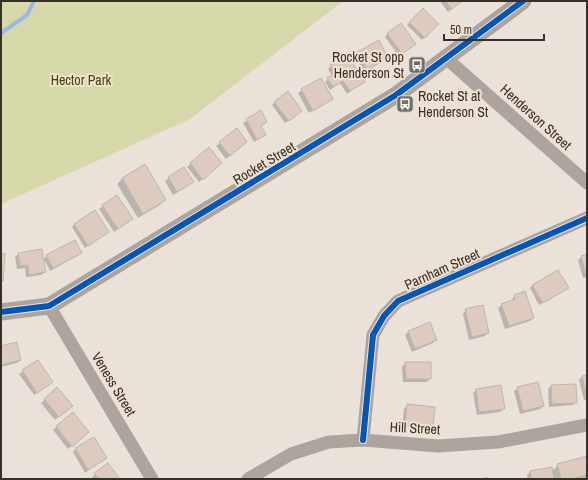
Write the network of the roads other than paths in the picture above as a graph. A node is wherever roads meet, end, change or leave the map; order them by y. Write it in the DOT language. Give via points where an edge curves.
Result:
graph roads {
  1 [pos="523,1"];
  2 [pos="446,58"];
  3 [pos="587,183"];
  4 [pos="587,218"];
  5 [pos="49,306"];
  6 [pos="1,312"];
  7 [pos="587,425"];
  8 [pos="363,440"];
  9 [pos="152,479"];
  10 [pos="248,479"];
  1 -- 2 [label="street, Rocket Street"];
  2 -- 3 [label="street, Henderson Street"];
  2 -- 5 [label="street, Rocket Street" via="396,95"];
  4 -- 8 [label="street, Parnham Street" via="398,301 384,316 373,335"];
  5 -- 6 [label="street, Rocket Street"];
  5 -- 9 [label="street, Veness Street"];
  7 -- 8 [label="street, Hill Street" via="498,442 446,446"];
  8 -- 10 [label="street, Hill Street" via="330,442 291,454"];
}
